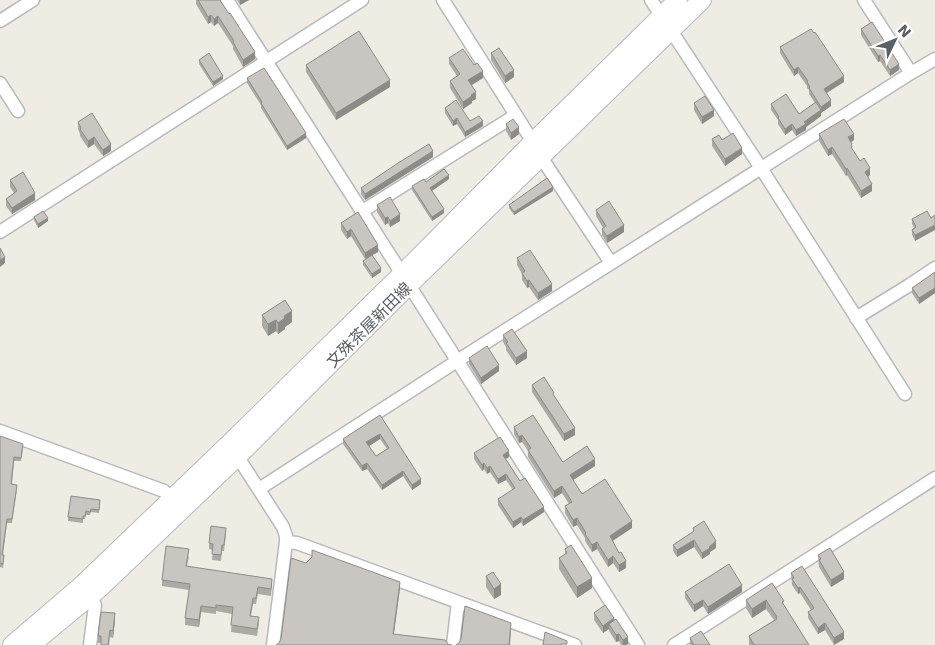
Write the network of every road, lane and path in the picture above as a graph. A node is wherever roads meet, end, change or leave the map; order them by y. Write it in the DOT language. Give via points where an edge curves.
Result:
graph roads {
  1 [pos="32,0"];
  2 [pos="227,0"];
  3 [pos="362,0"];
  4 [pos="443,0"];
  5 [pos="651,0"];
  6 [pos="678,0"];
  7 [pos="702,0"];
  8 [pos="864,0"];
  9 [pos="0,21"];
  10 [pos="666,24"];
  11 [pos="935,59"];
  12 [pos="266,61"];
  13 [pos="911,73"];
  14 [pos="0,83"];
  15 [pos="18,111"];
  16 [pos="516,115"];
  17 [pos="537,149"];
  18 [pos="760,168"];
  19 [pos="361,212"];
  20 [pos="0,232"];
  21 [pos="611,263"];
  22 [pos="935,268"];
  23 [pos="405,280"];
  24 [pos="856,318"];
  25 [pos="457,361"];
  26 [pos="905,394"];
  27 [pos="0,431"];
  28 [pos="237,457"];
  29 [pos="935,478"];
  30 [pos="259,489"];
  31 [pos="172,499"];
  32 [pos="285,535"];
  33 [pos="90,596"];
  34 [pos="458,602"];
  35 [pos="12,645"];
  36 [pos="31,645"];
  37 [pos="90,645"];
  38 [pos="273,645"];
  39 [pos="453,645"];
  40 [pos="575,645"];
  41 [pos="638,645"];
  42 [pos="674,645"];
  1 -- 9 [label="street"];
  2 -- 12 [label="street"];
  3 -- 12 [label="street"];
  4 -- 16 [label="street"];
  5 -- 10 [label="street"];
  6 -- 10 [label="main road, 文殊茶屋新田線"];
  7 -- 10 [label="main road, 文殊茶屋新田線"];
  8 -- 13 [label="street"];
  10 -- 17 [label="main road, 文殊茶屋新田線"];
  10 -- 18 [label="street"];
  11 -- 13 [label="street"];
  12 -- 19 [label="street"];
  12 -- 20 [label="street"];
  13 -- 18 [label="street"];
  14 -- 15 [label="street"];
  16 -- 17 [label="street"];
  16 -- 19 [label="street"];
  17 -- 21 [label="street"];
  17 -- 23 [label="main road, 文殊茶屋新田線"];
  18 -- 21 [label="street"];
  18 -- 24 [label="street"];
  19 -- 23 [label="street"];
  21 -- 25 [label="street"];
  22 -- 24 [label="street"];
  23 -- 25 [label="street"];
  23 -- 28 [label="main road, 文殊茶屋新田線"];
  23 -- 31 [label="main road, 文殊茶屋新田線"];
  24 -- 26 [label="street"];
  25 -- 30 [label="street"];
  25 -- 41 [label="street"];
  27 -- 31 [label="street" via="164,491"];
  28 -- 30 [label="street"];
  28 -- 33 [label="main road, 文殊茶屋新田線"];
  29 -- 42 [label="street"];
  30 -- 32 [label="street"];
  31 -- 35 [label="main road, 文殊茶屋新田線" via="82,585"];
  32 -- 34 [label="street" via="296,543"];
  32 -- 38 [label="street"];
  33 -- 36 [label="main road, 文殊茶屋新田線"];
  33 -- 37 [label="street" via="95,605"];
  34 -- 39 [label="street"];
  34 -- 40 [label="street"];
}
